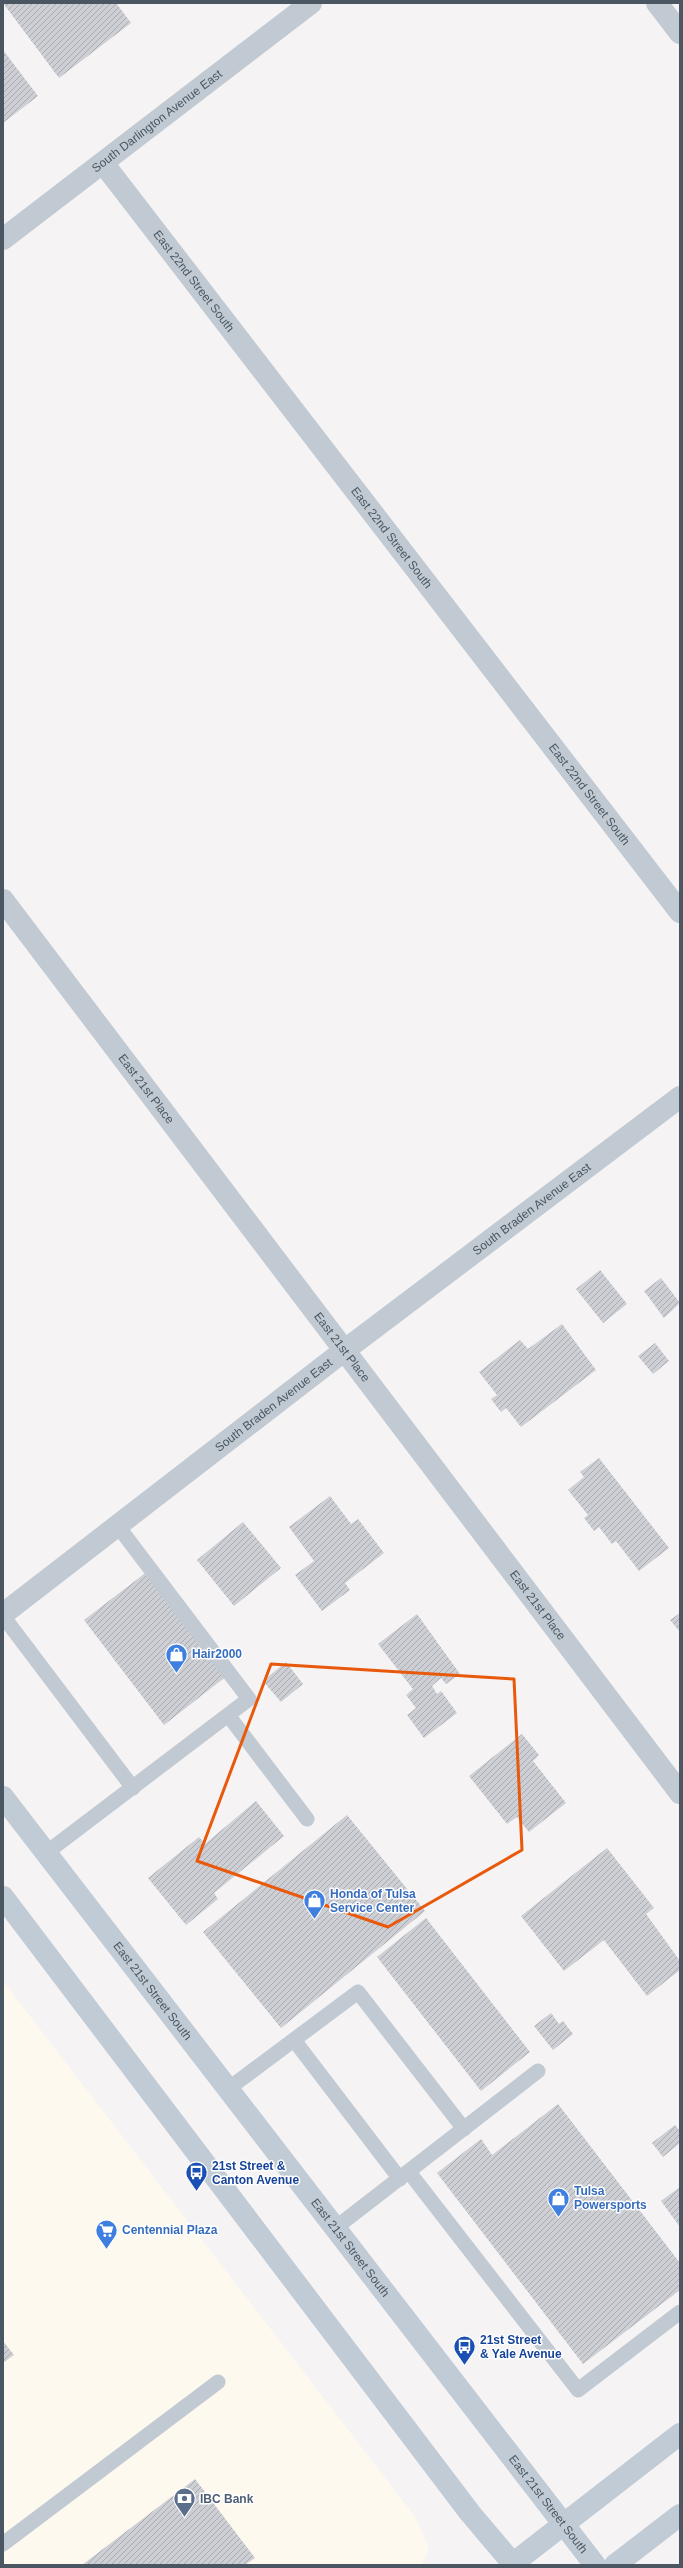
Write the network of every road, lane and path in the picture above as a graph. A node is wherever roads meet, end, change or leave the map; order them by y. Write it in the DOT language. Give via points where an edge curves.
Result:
graph roads {
  1 [pos="311,3"];
  2 [pos="657,3"];
  3 [pos="680,33"];
  4 [pos="103,163"];
  5 [pos="3,239"];
  6 [pos="3,900"];
  7 [pos="680,912"];
  8 [pos="680,1097"];
  9 [pos="345,1350"];
  10 [pos="117,1525"];
  11 [pos="3,1615"];
  12 [pos="228,1715"];
  13 [pos="133,1788"];
  14 [pos="680,1793"];
  15 [pos="3,1797"];
  16 [pos="307,1819"];
  17 [pos="46,1853"];
  18 [pos="3,1897"];
  19 [pos="294,2040"];
  20 [pos="538,2071"];
  21 [pos="228,2089"];
  22 [pos="464,2129"];
  23 [pos="404,2176"];
  24 [pos="334,2229"];
  25 [pos="680,2312"];
  26 [pos="218,2382"];
  27 [pos="680,2434"];
  28 [pos="680,2515"];
  29 [pos="563,2525"];
  30 [pos="3,2544"];
  31 [pos="512,2565"];
  32 [pos="595,2565"];
  33 [pos="615,2565"];
  1 -- 4 [label="street, South Darlington Avenue East"];
  2 -- 3 [label="street"];
  4 -- 5 [label="street, South Darlington Avenue East"];
  4 -- 7 [label="street, East 22nd Street South"];
  6 -- 9 [label="street, East 21st Place"];
  8 -- 9 [label="street, South Braden Avenue East"];
  9 -- 10 [label="street, South Braden Avenue East"];
  9 -- 14 [label="street, East 21st Place"];
  10 -- 11 [label="street, South Braden Avenue East"];
  10 -- 12 [label="lane" via="249,1700"];
  11 -- 13 [label="lane"];
  12 -- 13 [label="lane"];
  12 -- 16 [label="lane"];
  13 -- 17 [label="lane"];
  15 -- 17 [label="main road, East 21st Street South"];
  17 -- 21 [label="main road, East 21st Street South"];
  18 -- 31 [label="main road"];
  19 -- 21 [label="lane"];
  19 -- 22 [label="lane" via="358,1992"];
  19 -- 23 [label="lane"];
  20 -- 22 [label="lane"];
  21 -- 24 [label="main road, East 21st Street South"];
  22 -- 23 [label="lane"];
  23 -- 24 [label="lane"];
  23 -- 25 [label="lane" via="578,2390"];
  24 -- 29 [label="main road, East 21st Street South"];
  26 -- 30 [label="lane"];
  27 -- 29 [label="main road"];
  28 -- 33 [label="main road"];
  29 -- 31 [label="main road"];
  29 -- 32 [label="main road, East 21st Street South"];
}
